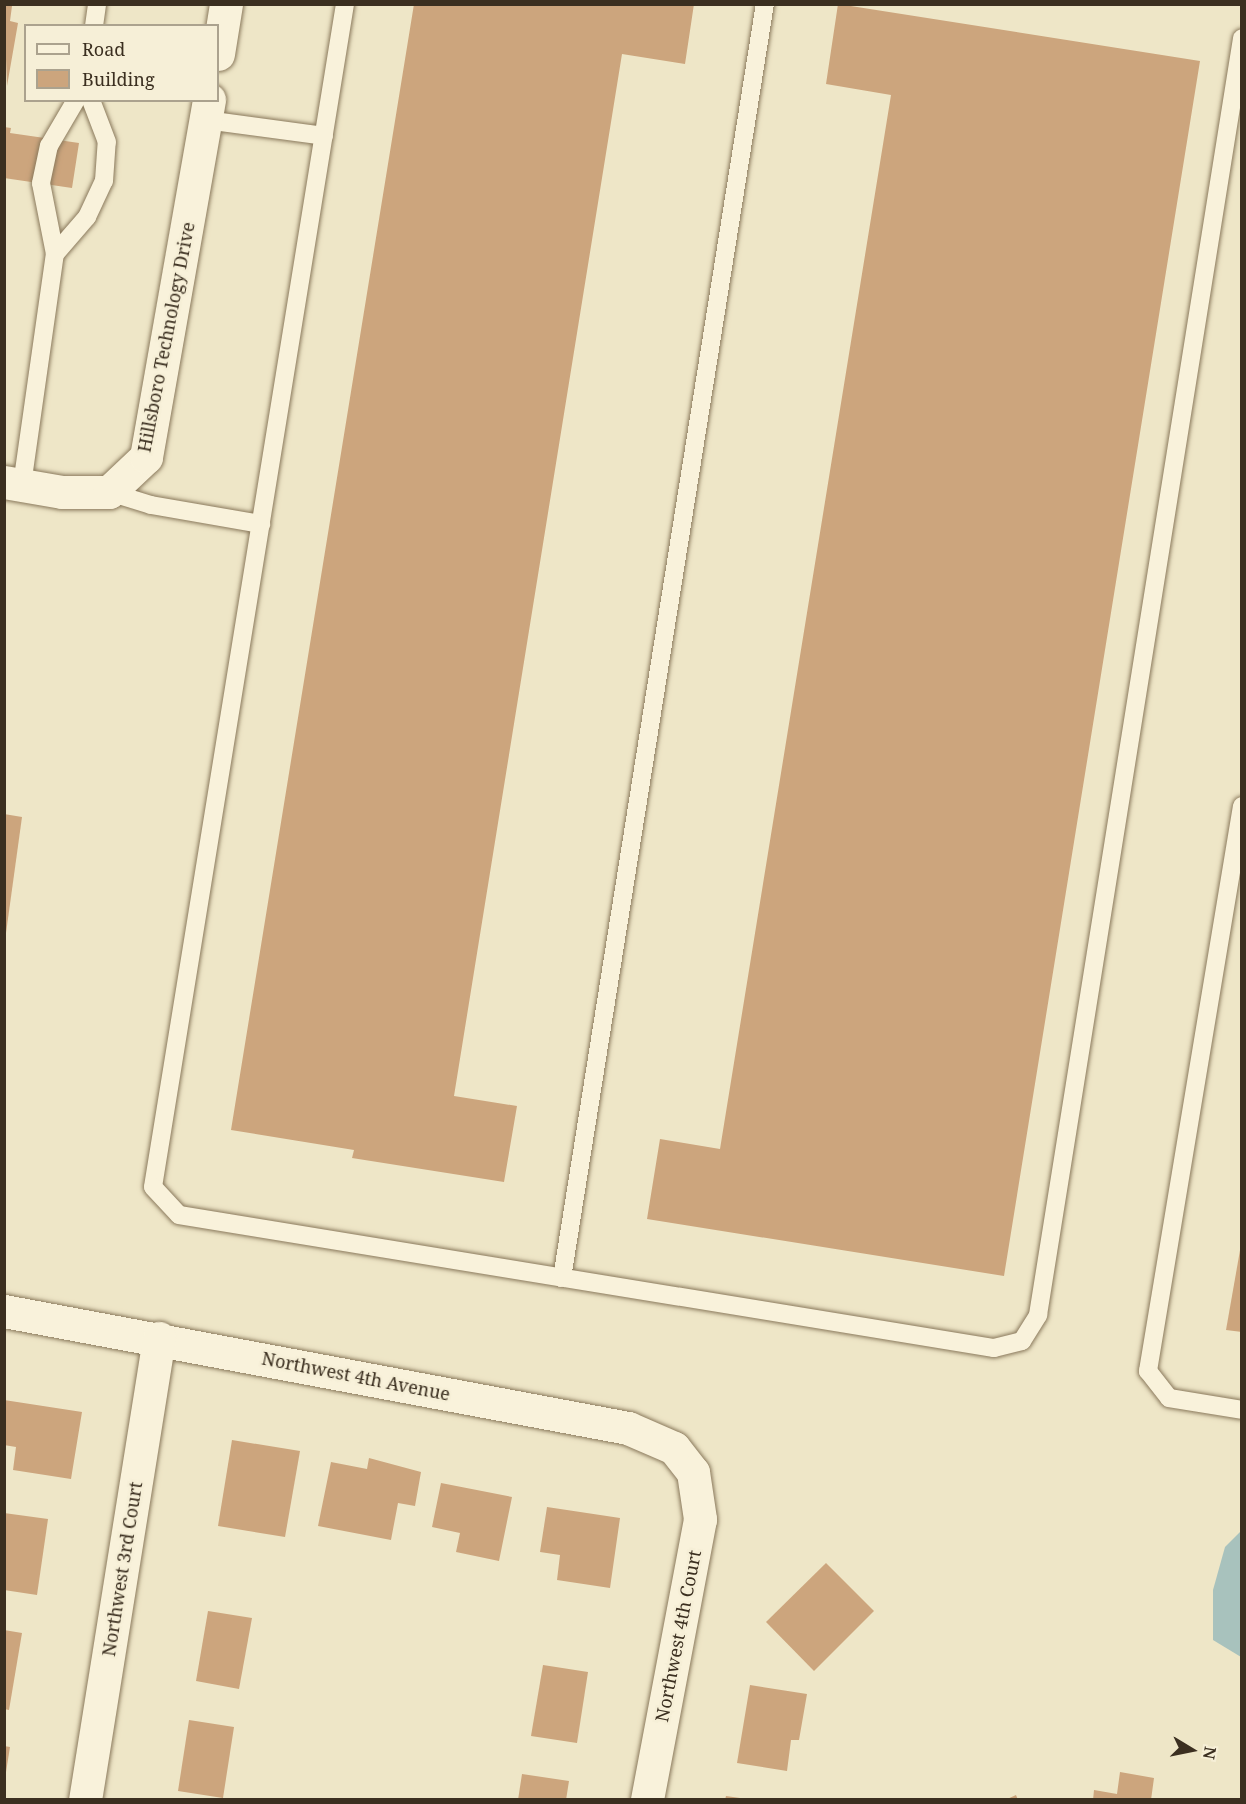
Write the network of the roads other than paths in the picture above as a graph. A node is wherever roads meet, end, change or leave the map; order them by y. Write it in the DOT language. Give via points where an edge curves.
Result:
graph roads {
  1 [pos="97,4"];
  2 [pos="226,4"];
  3 [pos="345,4"];
  4 [pos="765,4"];
  5 [pos="94,24"];
  6 [pos="1242,38"];
  7 [pos="219,48"];
  8 [pos="75,102"];
  9 [pos="92,102"];
  10 [pos="208,110"];
  11 [pos="324,136"];
  12 [pos="55,254"];
  13 [pos="13,483"];
  14 [pos="109,492"];
  15 [pos="261,524"];
  16 [pos="1242,806"];
  17 [pos="562,1278"];
  18 [pos="4,1311"];
  19 [pos="159,1338"];
  20 [pos="1242,1410"];
  21 [pos="693,1472"];
  22 [pos="85,1800"];
  23 [pos="647,1800"];
  1 -- 5 [label="lane"];
  2 -- 7 [label="street"];
  3 -- 11 [label="lane"];
  4 -- 17 [label="lane"];
  6 -- 17 [label="lane" via="1038,1315 1022,1341 994,1348"];
  8 -- 12 [label="lane" via="49,146 41,183"];
  9 -- 12 [label="lane" via="106,142 104,181 87,217"];
  10 -- 11 [label="lane"];
  10 -- 14 [label="street, Hillsboro Technology Drive" via="146,457"];
  11 -- 15 [label="lane"];
  12 -- 13 [label="lane"];
  13 -- 14 [label="street" via="62,492"];
  14 -- 15 [label="lane" via="172,510"];
  15 -- 17 [label="lane" via="153,1187 179,1215"];
  16 -- 20 [label="lane" via="1148,1371 1169,1398"];
  18 -- 19 [label="street, Northwest 4th Avenue"];
  19 -- 21 [label="street, Northwest 4th Avenue" via="628,1428 674,1448"];
  19 -- 22 [label="street, Northwest 3rd Court"];
  21 -- 23 [label="street, Northwest 4th Court" via="700,1519"];
}
